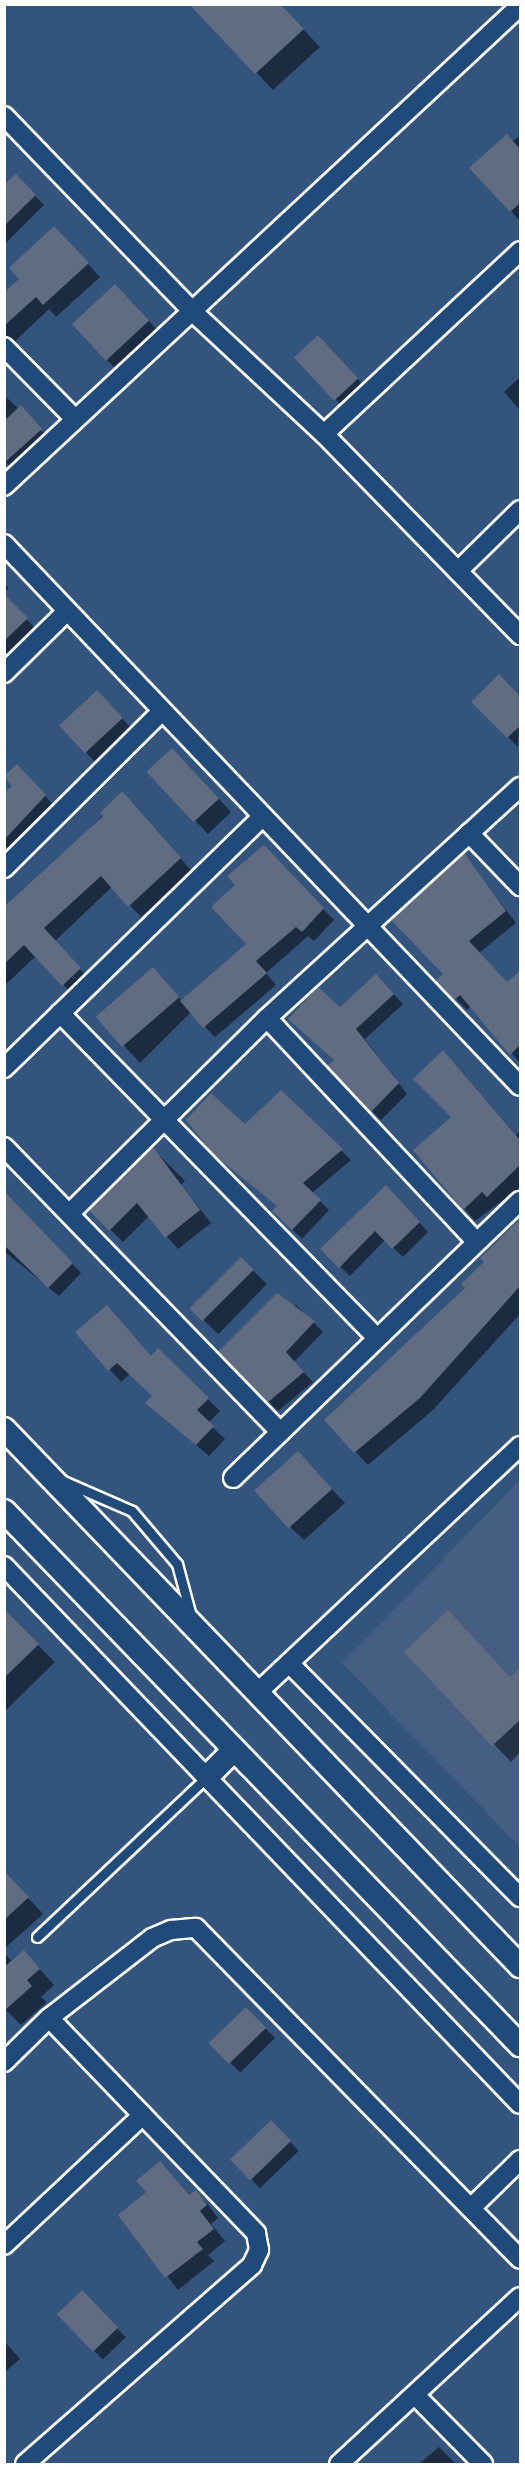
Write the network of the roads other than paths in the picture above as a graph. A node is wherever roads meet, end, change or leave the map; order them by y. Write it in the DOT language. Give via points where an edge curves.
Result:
graph roads {
  1 [pos="520,6"];
  2 [pos="4,116"];
  3 [pos="520,250"];
  4 [pos="192,311"];
  5 [pos="4,347"];
  6 [pos="75,419"];
  7 [pos="324,434"];
  8 [pos="4,486"];
  9 [pos="520,510"];
  10 [pos="4,544"];
  11 [pos="458,571"];
  12 [pos="67,611"];
  13 [pos="520,635"];
  14 [pos="4,673"];
  15 [pos="162,711"];
  16 [pos="520,788"];
  17 [pos="262,817"];
  18 [pos="469,833"];
  19 [pos="4,868"];
  20 [pos="520,886"];
  21 [pos="365,927"];
  22 [pos="60,1013"];
  23 [pos="267,1018"];
  24 [pos="4,1068"];
  25 [pos="520,1086"];
  26 [pos="163,1121"];
  27 [pos="4,1147"];
  28 [pos="520,1201"];
  29 [pos="70,1213"];
  30 [pos="476,1241"];
  31 [pos="377,1338"];
  32 [pos="4,1429"];
  33 [pos="280,1432"];
  34 [pos="520,1446"];
  35 [pos="50,1476"];
  36 [pos="233,1478"];
  37 [pos="4,1511"];
  38 [pos="4,1566"];
  39 [pos="192,1624"];
  40 [pos="289,1663"];
  41 [pos="257,1693"];
  42 [pos="234,1750"];
  43 [pos="208,1776"];
  44 [pos="520,1897"];
  45 [pos="38,1937"];
  46 [pos="520,1966"];
  47 [pos="49,2018"];
  48 [pos="520,2045"];
  49 [pos="4,2062"];
  50 [pos="520,2104"];
  51 [pos="143,2115"];
  52 [pos="520,2160"];
  53 [pos="471,2208"];
  54 [pos="4,2245"];
  55 [pos="520,2259"];
  56 [pos="520,2297"];
  57 [pos="415,2395"];
  58 [pos="25,2464"];
  59 [pos="339,2464"];
  60 [pos="483,2464"];
  1 -- 4 [label="street"];
  2 -- 4 [label="street"];
  3 -- 7 [label="street"];
  4 -- 6 [label="street"];
  4 -- 7 [label="street"];
  5 -- 6 [label="street"];
  6 -- 8 [label="street"];
  7 -- 11 [label="street"];
  9 -- 11 [label="street"];
  10 -- 12 [label="street"];
  11 -- 13 [label="street"];
  12 -- 14 [label="street"];
  12 -- 15 [label="street"];
  15 -- 17 [label="street"];
  15 -- 19 [label="street"];
  16 -- 18 [label="street"];
  17 -- 21 [label="street"];
  17 -- 22 [label="street"];
  18 -- 20 [label="street"];
  18 -- 21 [label="street"];
  21 -- 23 [label="street"];
  21 -- 25 [label="street"];
  22 -- 24 [label="street"];
  22 -- 26 [label="street"];
  23 -- 26 [label="street"];
  23 -- 30 [label="street"];
  26 -- 29 [label="street"];
  26 -- 31 [label="street"];
  27 -- 29 [label="street"];
  28 -- 30 [label="street"];
  29 -- 33 [label="street"];
  30 -- 31 [label="street"];
  31 -- 33 [label="street"];
  32 -- 35 [label="street"];
  33 -- 36 [label="street"];
  34 -- 40 [label="street"];
  35 -- 39 [label="street"];
  35 -- 39 [label="lane" via="132,1511 177,1564"];
  37 -- 42 [label="street"];
  38 -- 43 [label="street"];
  39 -- 41 [label="street"];
  40 -- 41 [label="street"];
  40 -- 44 [label="street"];
  41 -- 46 [label="street"];
  42 -- 43 [label="street"];
  42 -- 48 [label="street"];
  43 -- 45 [label="lane"];
  43 -- 50 [label="street"];
  47 -- 49 [label="street"];
  47 -- 51 [label="street"];
  47 -- 53 [label="street" via="152,1938 171,1929 196,1928"];
  51 -- 54 [label="street"];
  51 -- 58 [label="street" via="256,2233 257,2257"];
  52 -- 53 [label="street"];
  53 -- 55 [label="street"];
  56 -- 57 [label="street"];
  57 -- 59 [label="street"];
  57 -- 60 [label="street"];
}
